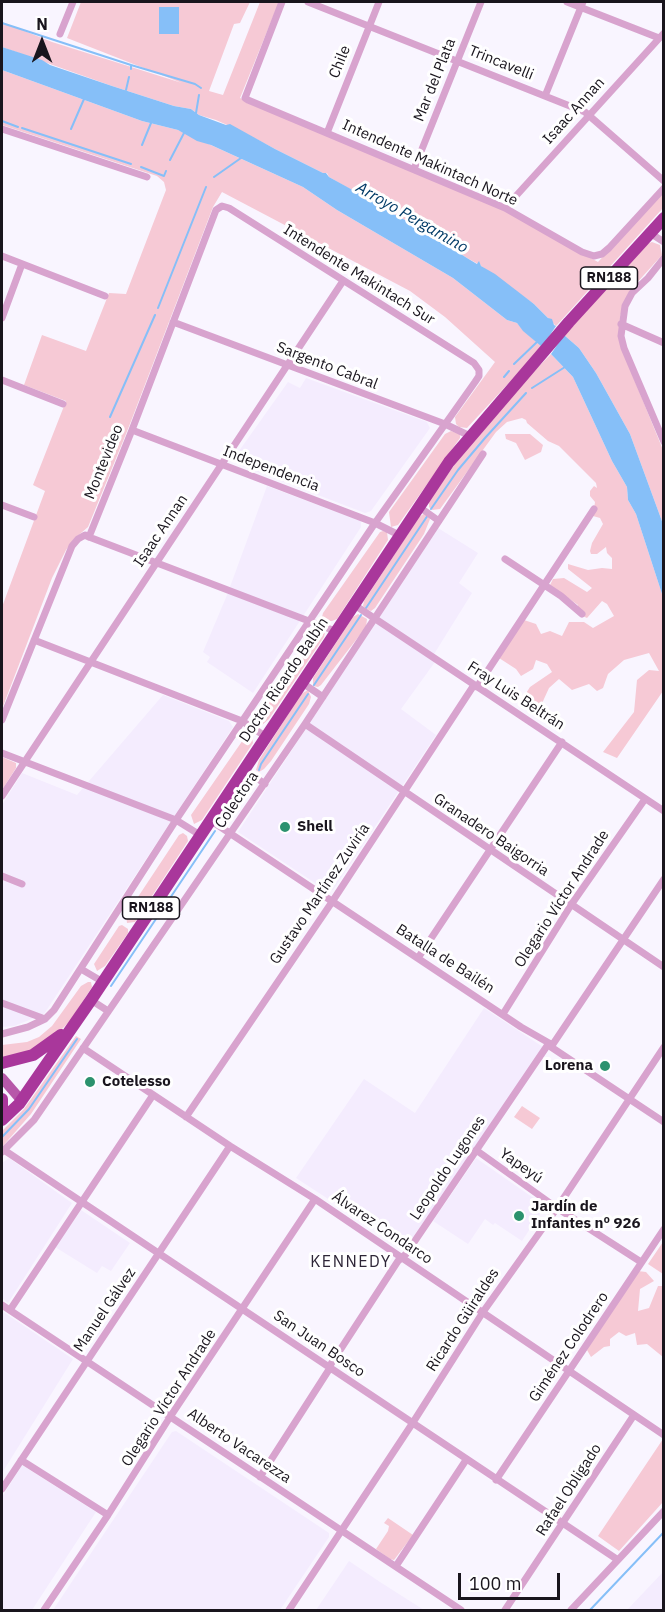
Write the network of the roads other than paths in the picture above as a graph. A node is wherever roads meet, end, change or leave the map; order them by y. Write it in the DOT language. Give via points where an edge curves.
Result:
graph roads {
  1 [pos="73,2"];
  2 [pos="282,2"];
  3 [pos="308,2"];
  4 [pos="379,2"];
  5 [pos="481,2"];
  6 [pos="567,2"];
  7 [pos="582,4"];
  8 [pos="370,25"];
  9 [pos="60,34"];
  10 [pos="662,36"];
  11 [pos="458,60"];
  12 [pos="545,96"];
  13 [pos="590,114"];
  14 [pos="2,130"];
  15 [pos="327,133"];
  16 [pos="414,169"];
  17 [pos="147,177"];
  18 [pos="663,181"];
  19 [pos="663,188"];
  20 [pos="222,206"];
  21 [pos="505,208"];
  22 [pos="663,218"];
  23 [pos="650,233"];
  24 [pos="663,242"];
  25 [pos="2,256"];
  26 [pos="663,258"];
  27 [pos="22,264"];
  28 [pos="343,281"];
  29 [pos="105,296"];
  30 [pos="2,318"];
  31 [pos="174,322"];
  32 [pos="621,324"];
  33 [pos="663,343"];
  34 [pos="287,365"];
  35 [pos="2,380"];
  36 [pos="63,404"];
  37 [pos="445,424"];
  38 [pos="132,430"];
  39 [pos="470,436"];
  40 [pos="663,442"];
  41 [pos="483,454"];
  42 [pos="222,465"];
  43 [pos="2,505"];
  44 [pos="418,506"];
  45 [pos="594,509"];
  46 [pos="34,517"];
  47 [pos="439,522"];
  48 [pos="375,523"];
  49 [pos="399,535"];
  50 [pos="89,537"];
  51 [pos="505,559"];
  52 [pos="156,564"];
  53 [pos="544,585"];
  54 [pos="353,604"];
  55 [pos="582,614"];
  56 [pos="375,619"];
  57 [pos="310,622"];
  58 [pos="335,631"];
  59 [pos="34,640"];
  60 [pos="91,662"];
  61 [pos="301,682"];
  62 [pos="476,686"];
  63 [pos="323,697"];
  64 [pos="2,720"];
  65 [pos="242,721"];
  66 [pos="305,724"];
  67 [pos="265,736"];
  68 [pos="562,742"];
  69 [pos="2,753"];
  70 [pos="25,761"];
  71 [pos="244,769"];
  72 [pos="265,784"];
  73 [pos="404,792"];
  74 [pos="2,796"];
  75 [pos="645,799"];
  76 [pos="663,811"];
  77 [pos="176,820"];
  78 [pos="210,820"];
  79 [pos="200,834"];
  80 [pos="231,834"];
  81 [pos="490,850"];
  82 [pos="2,876"];
  83 [pos="22,884"];
  84 [pos="662,884"];
  85 [pos="332,902"];
  86 [pos="571,905"];
  87 [pos="623,939"];
  88 [pos="418,958"];
  89 [pos="663,967"];
  90 [pos="81,969"];
  91 [pos="103,982"];
  92 [pos="91,1000"];
  93 [pos="2,1003"];
  94 [pos="108,1011"];
  95 [pos="503,1014"];
  96 [pos="78,1017"];
  97 [pos="45,1019"];
  98 [pos="2,1034"];
  99 [pos="550,1045"];
  100 [pos="663,1047"];
  101 [pos="83,1048"];
  102 [pos="2,1063"];
  103 [pos="2,1078"];
  104 [pos="2,1088"];
  105 [pos="153,1095"];
  106 [pos="2,1099"];
  107 [pos="629,1100"];
  108 [pos="20,1102"];
  109 [pos="2,1109"];
  110 [pos="186,1117"];
  111 [pos="2,1120"];
  112 [pos="663,1122"];
  113 [pos="230,1146"];
  114 [pos="476,1150"];
  115 [pos="3,1151"];
  116 [pos="315,1199"];
  117 [pos="81,1202"];
  118 [pos="557,1208"];
  119 [pos="663,1229"];
  120 [pos="159,1254"];
  121 [pos="402,1257"];
  122 [pos="641,1262"];
  123 [pos="2,1305"];
  124 [pos="243,1309"];
  125 [pos="10,1310"];
  126 [pos="483,1312"];
  127 [pos="86,1361"];
  128 [pos="329,1368"];
  129 [pos="569,1371"];
  130 [pos="634,1415"];
  131 [pos="170,1417"];
  132 [pos="412,1424"];
  133 [pos="663,1435"];
  134 [pos="21,1460"];
  135 [pos="466,1460"];
  136 [pos="260,1477"];
  137 [pos="496,1480"];
  138 [pos="2,1488"];
  139 [pos="663,1510"];
  140 [pos="108,1515"];
  141 [pos="563,1524"];
  142 [pos="342,1531"];
  143 [pos="618,1560"];
  144 [pos="396,1566"];
  145 [pos="44,1611"];
  146 [pos="289,1611"];
  147 [pos="461,1611"];
  148 [pos="506,1611"];
  149 [pos="571,1611"];
  1 -- 9 [label="street"];
  2 -- 15 [label="street, Intendente Makintach Norte" via="245,98"];
  3 -- 8 [label="street, Trincavelli"];
  4 -- 8 [label="street, Chile"];
  5 -- 11 [label="street, Mar del Plata"];
  6 -- 7 [label="street"];
  7 -- 10 [label="street"];
  7 -- 12 [label="street"];
  8 -- 11 [label="street, Trincavelli"];
  8 -- 15 [label="street, Chile"];
  10 -- 13 [label="street, Isaac Annan"];
  11 -- 12 [label="street, Trincavelli"];
  11 -- 16 [label="street, Mar del Plata"];
  12 -- 13 [label="street, Trincavelli"];
  13 -- 18 [label="street, Trincavelli"];
  13 -- 21 [label="street, Isaac Annan"];
  14 -- 17 [label="street"];
  15 -- 16 [label="street, Intendente Makintach Norte"];
  16 -- 21 [label="street, Intendente Makintach Norte"];
  19 -- 21 [label="street, Intendente Makintach Norte" via="602,254 594,256"];
  20 -- 28 [label="street, Intendente Makintach Sur"];
  20 -- 31 [label="street, Montevideo" via="216,210"];
  22 -- 23 [label="highway, RN188"];
  23 -- 24 [label="street"];
  23 -- 39 [label="highway, Doctor Ricardo Balbín / RN188"];
  25 -- 27 [label="street"];
  26 -- 32 [label="street" via="632,293"];
  27 -- 29 [label="street"];
  27 -- 30 [label="street"];
  28 -- 34 [label="street, Isaac Annan"];
  28 -- 37 [label="street, Intendente Makintach Sur" via="467,358 479,370 479,376"];
  31 -- 34 [label="street, Sargento Cabral"];
  31 -- 38 [label="street, Montevideo"];
  32 -- 33 [label="street"];
  32 -- 40 [label="street" via="624,348"];
  34 -- 37 [label="street, Sargento Cabral"];
  34 -- 42 [label="street, Isaac Annan"];
  35 -- 36 [label="street"];
  37 -- 39 [label="street, Sargento Cabral"];
  37 -- 48 [label="street"];
  38 -- 42 [label="street, Independencia"];
  38 -- 50 [label="street, Montevideo"];
  39 -- 44 [label="highway, Doctor Ricardo Balbín / RN188"];
  41 -- 47 [label="street, Colectora"];
  42 -- 48 [label="street, Independencia"];
  42 -- 52 [label="street, Isaac Annan"];
  43 -- 46 [label="street"];
  44 -- 47 [label="street"];
  44 -- 49 [label="highway, Doctor Ricardo Balbín / RN188"];
  45 -- 53 [label="street, Gustavo Martínez Zuviría"];
  47 -- 56 [label="street, Colectora"];
  48 -- 49 [label="street, Independencia"];
  48 -- 57 [label="street"];
  49 -- 54 [label="highway, Doctor Ricardo Balbín / RN188"];
  50 -- 52 [label="street"];
  50 -- 59 [label="street, Montevideo" via="85,535 72,546"];
  51 -- 53 [label="street"];
  52 -- 57 [label="street"];
  52 -- 60 [label="street, Isaac Annan"];
  53 -- 55 [label="street"];
  53 -- 62 [label="street, Gustavo Martínez Zuviría"];
  54 -- 56 [label="street, Fray Luis Beltrán"];
  54 -- 58 [label="highway, Doctor Ricardo Balbín / RN188"];
  56 -- 62 [label="street, Fray Luis Beltrán"];
  56 -- 63 [label="street, Colectora"];
  57 -- 58 [label="street"];
  57 -- 65 [label="street"];
  58 -- 61 [label="highway, Doctor Ricardo Balbín / RN188"];
  59 -- 60 [label="street"];
  59 -- 64 [label="street, Montevideo"];
  60 -- 65 [label="street"];
  60 -- 70 [label="street, Isaac Annan"];
  61 -- 63 [label="street"];
  61 -- 67 [label="highway, Doctor Ricardo Balbín / RN188"];
  62 -- 68 [label="street, Fray Luis Beltrán"];
  62 -- 73 [label="street, Gustavo Martínez Zuviría"];
  63 -- 66 [label="street, Colectora"];
  65 -- 67 [label="street"];
  65 -- 77 [label="street"];
  66 -- 72 [label="street, Colectora"];
  66 -- 73 [label="street, Granadero Baigorria"];
  67 -- 71 [label="highway, Doctor Ricardo Balbín / RN188"];
  68 -- 75 [label="street, Fray Luis Beltrán"];
  68 -- 81 [label="street"];
  69 -- 70 [label="street"];
  70 -- 74 [label="street, Isaac Annan"];
  70 -- 77 [label="street"];
  71 -- 72 [label="street"];
  71 -- 78 [label="highway, Doctor Ricardo Balbín / RN188"];
  72 -- 80 [label="street, Colectora"];
  73 -- 81 [label="street, Granadero Baigorria"];
  73 -- 85 [label="street, Gustavo Martínez Zuviría"];
  75 -- 76 [label="street, Fray Luis Beltrán"];
  75 -- 86 [label="street, Olegario Víctor Andrade"];
  77 -- 79 [label="street"];
  77 -- 90 [label="street"];
  78 -- 79 [label="highway, Doctor Ricardo Balbín / RN188"];
  78 -- 80 [label="street, Batalla de Bailén"];
  79 -- 91 [label="highway, Doctor Ricardo Balbín / RN188"];
  80 -- 85 [label="street, Batalla de Bailén"];
  80 -- 94 [label="street, Colectora"];
  81 -- 86 [label="street, Granadero Baigorria"];
  81 -- 88 [label="street"];
  82 -- 83 [label="street"];
  84 -- 87 [label="street, Leopoldo Lugones"];
  85 -- 88 [label="street, Batalla de Bailén"];
  85 -- 110 [label="street, Gustavo Martínez Zuviría"];
  86 -- 87 [label="street, Granadero Baigorria"];
  86 -- 95 [label="street, Olegario Víctor Andrade"];
  87 -- 89 [label="street, Granadero Baigorria"];
  87 -- 99 [label="street, Leopoldo Lugones"];
  88 -- 95 [label="street, Batalla de Bailén"];
  90 -- 91 [label="street"];
  90 -- 97 [label="street"];
  91 -- 92 [label="highway, Doctor Ricardo Balbín / RN188"];
  92 -- 94 [label="street"];
  92 -- 96 [label="highway, Doctor Ricardo Balbín / RN188"];
  93 -- 97 [label="street"];
  94 -- 101 [label="street, Colectora"];
  95 -- 99 [label="street, Batalla de Bailén"];
  96 -- 102 [label="highway" via="44,1049"];
  96 -- 108 [label="highway, RN188"];
  97 -- 98 [label="street"];
  99 -- 107 [label="street, Batalla de Bailén"];
  99 -- 114 [label="street, Leopoldo Lugones"];
  100 -- 107 [label="street, Ricardo Güiraldes"];
  101 -- 105 [label="street, Álvarez Condarco"];
  101 -- 115 [label="street, Colectora" via="34,1120"];
  103 -- 108 [label="main road"];
  104 -- 108 [label="main road"];
  105 -- 110 [label="street, Álvarez Condarco"];
  105 -- 117 [label="street"];
  106 -- 109 [label="highway"];
  107 -- 112 [label="street, Batalla de Bailén"];
  107 -- 118 [label="street, Ricardo Güiraldes"];
  108 -- 111 [label="highway, RN188"];
  110 -- 113 [label="street, Álvarez Condarco"];
  113 -- 116 [label="street, Álvarez Condarco"];
  113 -- 120 [label="street, Manuel Gálvez"];
  114 -- 118 [label="street, Yapeyú"];
  114 -- 121 [label="street, Leopoldo Lugones"];
  115 -- 117 [label="street, San Juan Bosco"];
  116 -- 121 [label="street, Álvarez Condarco"];
  116 -- 124 [label="street, Olegario Víctor Andrade"];
  117 -- 120 [label="street, San Juan Bosco"];
  117 -- 125 [label="street"];
  118 -- 122 [label="street, Yapeyú"];
  118 -- 126 [label="street, Ricardo Güiraldes"];
  119 -- 122 [label="street, Giménez Colodrero"];
  120 -- 124 [label="street, San Juan Bosco"];
  120 -- 127 [label="street, Manuel Gálvez"];
  121 -- 126 [label="street, Álvarez Condarco"];
  121 -- 128 [label="street, Leopoldo Lugones"];
  122 -- 129 [label="street, Giménez Colodrero"];
  123 -- 125 [label="street, Alberto Vacarezza"];
  124 -- 128 [label="street, San Juan Bosco"];
  124 -- 131 [label="street, Olegario Víctor Andrade"];
  125 -- 127 [label="street, Alberto Vacarezza"];
  126 -- 129 [label="street, Álvarez Condarco"];
  126 -- 132 [label="street, Ricardo Güiraldes"];
  127 -- 131 [label="street, Alberto Vacarezza"];
  127 -- 134 [label="street, Manuel Gálvez"];
  128 -- 132 [label="street, San Juan Bosco"];
  128 -- 136 [label="street, Leopoldo Lugones"];
  129 -- 130 [label="street, Álvarez Condarco"];
  129 -- 137 [label="street, Giménez Colodrero"];
  130 -- 133 [label="street, Álvarez Condarco"];
  130 -- 141 [label="street, Rafael Obligado"];
  131 -- 136 [label="street, Alberto Vacarezza"];
  131 -- 140 [label="street, Olegario Víctor Andrade"];
  132 -- 135 [label="street, San Juan Bosco"];
  132 -- 142 [label="street, Ricardo Güiraldes"];
  134 -- 138 [label="street, Manuel Gálvez"];
  134 -- 140 [label="street"];
  135 -- 137 [label="street, San Juan Bosco"];
  135 -- 144 [label="street"];
  136 -- 142 [label="street, Alberto Vacarezza"];
  137 -- 141 [label="street, San Juan Bosco"];
  139 -- 143 [label="street"];
  140 -- 145 [label="street, Olegario Víctor Andrade"];
  141 -- 143 [label="street, San Juan Bosco"];
  141 -- 148 [label="street, Rafael Obligado"];
  142 -- 144 [label="street, Alberto Vacarezza"];
  142 -- 146 [label="street, Ricardo Güiraldes"];
  143 -- 149 [label="street"];
  144 -- 147 [label="street, Alberto Vacarezza"];
}
